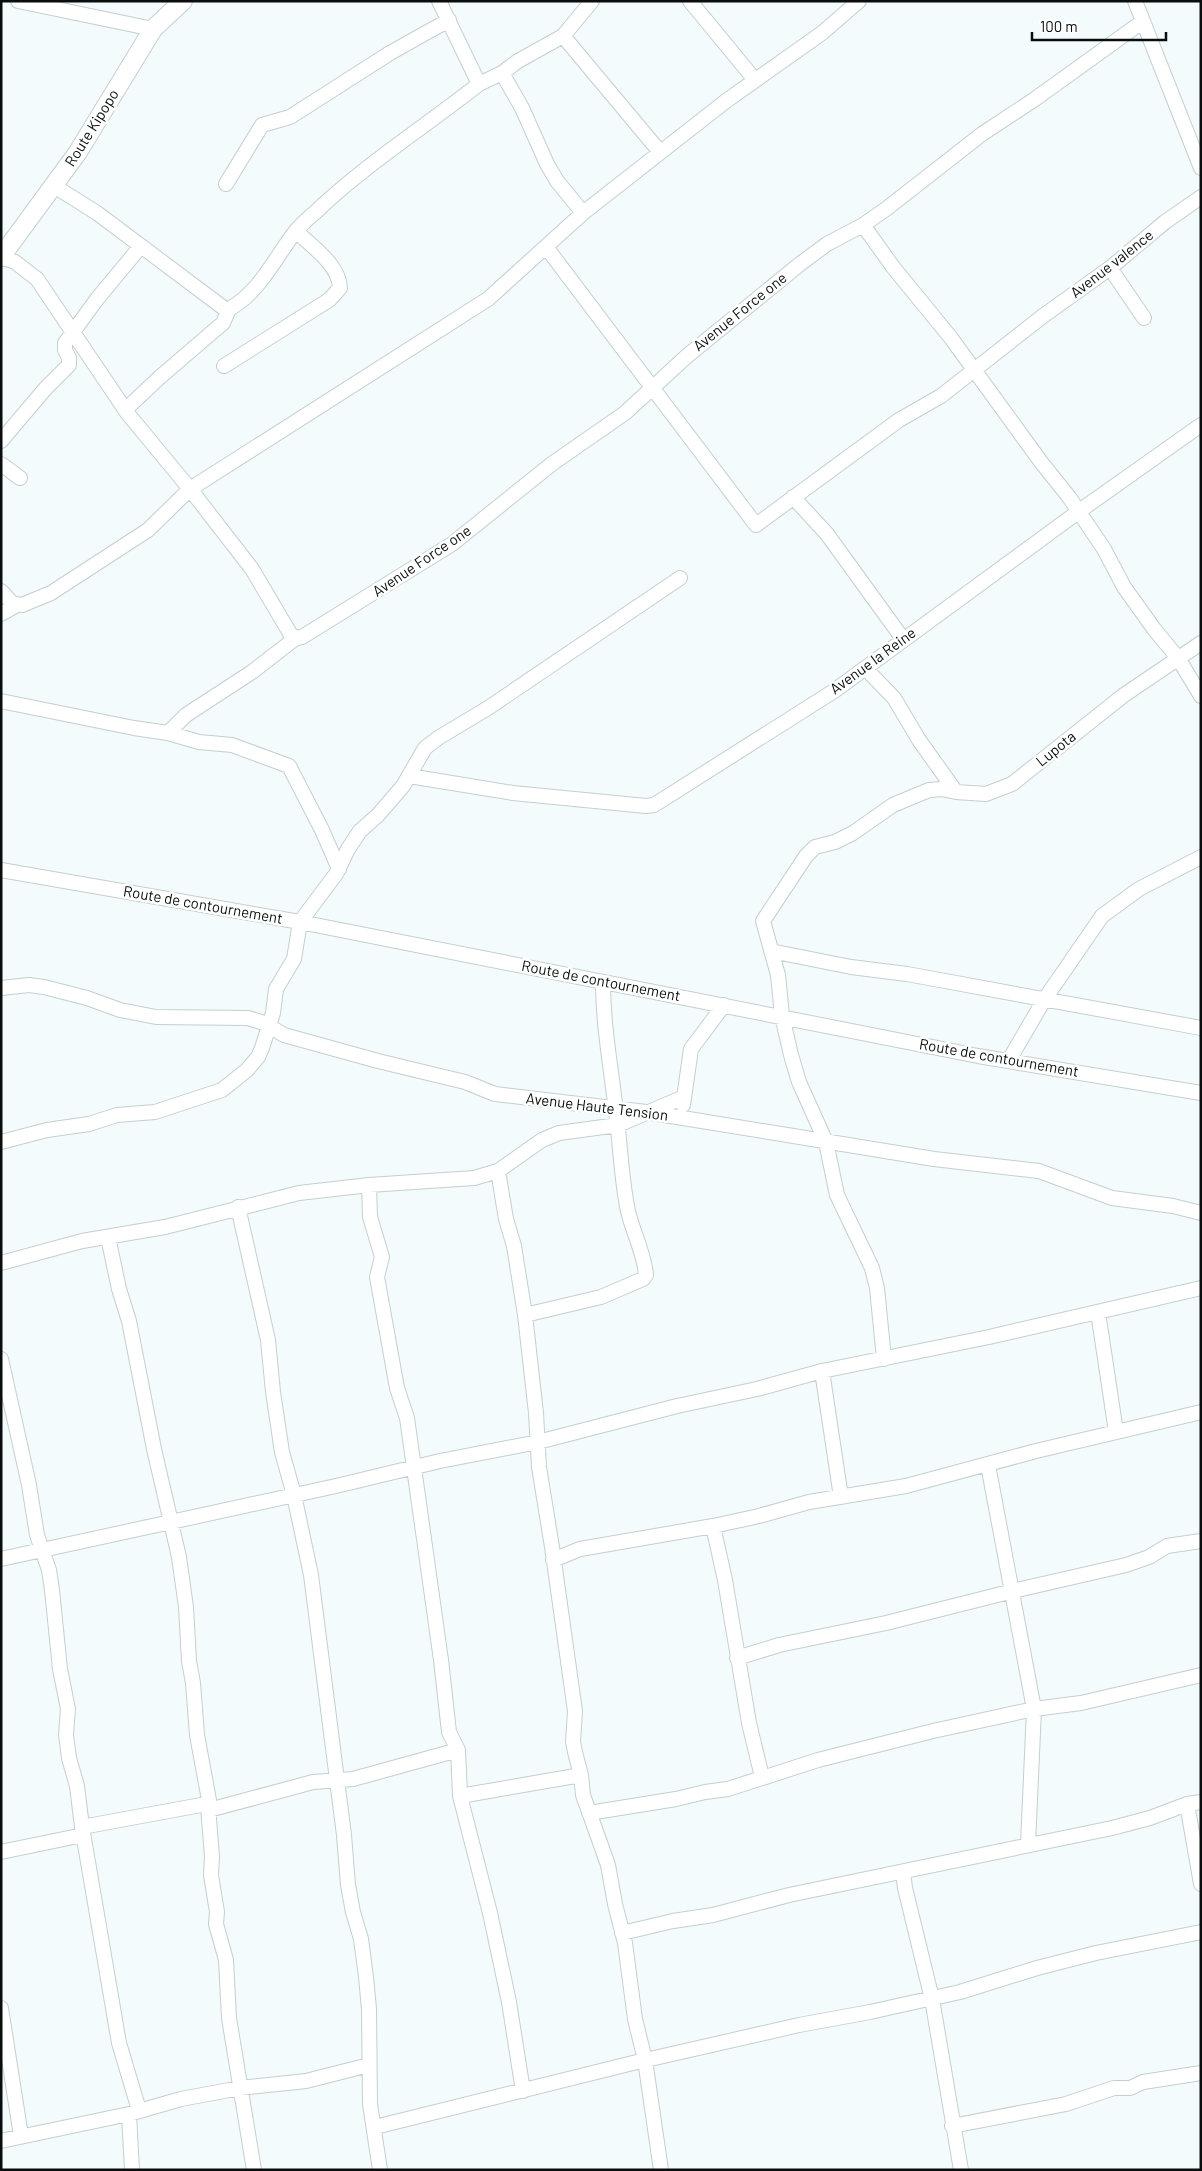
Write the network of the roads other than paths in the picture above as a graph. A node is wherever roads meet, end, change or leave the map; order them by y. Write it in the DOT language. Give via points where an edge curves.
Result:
graph roads {
  1 [pos="18,1"];
  2 [pos="183,1"];
  3 [pos="439,1"];
  4 [pos="592,1"];
  5 [pos="690,1"];
  6 [pos="859,1"];
  7 [pos="1135,1"];
  8 [pos="76,7"];
  9 [pos="449,20"];
  10 [pos="1142,22"];
  11 [pos="154,29"];
  12 [pos="563,36"];
  13 [pos="502,73"];
  14 [pos="755,80"];
  15 [pos="479,84"];
  16 [pos="1197,150"];
  17 [pos="660,152"];
  18 [pos="1201,168"];
  19 [pos="226,184"];
  20 [pos="54,186"];
  21 [pos="1201,197"];
  22 [pos="583,213"];
  23 [pos="863,225"];
  24 [pos="296,231"];
  25 [pos="141,246"];
  26 [pos="546,247"];
  27 [pos="1,257"];
  28 [pos="1110,268"];
  29 [pos="229,309"];
  30 [pos="1144,318"];
  31 [pos="72,334"];
  32 [pos="224,366"];
  33 [pos="974,369"];
  34 [pos="652,388"];
  35 [pos="125,410"];
  36 [pos="1201,425"];
  37 [pos="1,441"];
  38 [pos="1,464"];
  39 [pos="20,478"];
  40 [pos="190,489"];
  41 [pos="793,497"];
  42 [pos="1078,512"];
  43 [pos="680,578"];
  44 [pos="1,591"];
  45 [pos="17,605"];
  46 [pos="1,614"];
  47 [pos="296,638"];
  48 [pos="903,638"];
  49 [pos="1201,643"];
  50 [pos="1178,658"];
  51 [pos="865,668"];
  52 [pos="1201,696"];
  53 [pos="1,701"];
  54 [pos="168,733"];
  55 [pos="408,776"];
  56 [pos="956,792"];
  57 [pos="1201,857"];
  58 [pos="339,869"];
  59 [pos="1,870"];
  60 [pos="300,922"];
  61 [pos="771,951"];
  62 [pos="603,982"];
  63 [pos="1,988"];
  64 [pos="1044,1000"];
  65 [pos="724,1005"];
  66 [pos="782,1016"];
  67 [pos="269,1026"];
  68 [pos="1201,1028"];
  69 [pos="1010,1060"];
  70 [pos="1201,1093"];
  71 [pos="684,1097"];
  72 [pos="616,1110"];
  73 [pos="646,1112"];
  74 [pos="680,1117"];
  75 [pos="618,1126"];
  76 [pos="1,1142"];
  77 [pos="826,1142"];
  78 [pos="498,1171"];
  79 [pos="370,1185"];
  80 [pos="238,1207"];
  81 [pos="1201,1213"];
  82 [pos="108,1237"];
  83 [pos="1,1263"];
  84 [pos="1201,1288"];
  85 [pos="1098,1312"];
  86 [pos="525,1315"];
  87 [pos="1,1359"];
  88 [pos="884,1359"];
  89 [pos="822,1371"];
  90 [pos="1201,1412"];
  91 [pos="1116,1432"];
  92 [pos="538,1442"];
  93 [pos="988,1464"];
  94 [pos="414,1468"];
  95 [pos="294,1495"];
  96 [pos="842,1496"];
  97 [pos="172,1522"];
  98 [pos="713,1526"];
  99 [pos="1201,1541"];
  100 [pos="42,1550"];
  101 [pos="1,1559"];
  102 [pos="553,1560"];
  103 [pos="1012,1591"];
  104 [pos="737,1658"];
  105 [pos="1201,1675"];
  106 [pos="1034,1709"];
  107 [pos="458,1750"];
  108 [pos="581,1775"];
  109 [pos="762,1777"];
  110 [pos="338,1780"];
  111 [pos="460,1796"];
  112 [pos="1194,1803"];
  113 [pos="209,1808"];
  114 [pos="589,1812"];
  115 [pos="82,1831"];
  116 [pos="1028,1845"];
  117 [pos="1,1852"];
  118 [pos="903,1872"];
  119 [pos="1201,1884"];
  120 [pos="1201,1932"];
  121 [pos="622,1933"];
  122 [pos="932,1999"];
  123 [pos="1,2008"];
  124 [pos="645,2060"];
  125 [pos="369,2065"];
  126 [pos="1201,2073"];
  127 [pos="240,2088"];
  128 [pos="523,2091"];
  129 [pos="134,2112"];
  130 [pos="952,2126"];
  131 [pos="375,2127"];
  132 [pos="21,2136"];
  133 [pos="1,2141"];
  134 [pos="132,2170"];
  135 [pos="254,2170"];
  136 [pos="380,2170"];
  137 [pos="661,2170"];
  138 [pos="961,2170"];
  1 -- 8 [label="street"];
  2 -- 11 [label="main road, Route Kipopo"];
  3 -- 9 [label="street"];
  4 -- 12 [label="street"];
  5 -- 14 [label="street"];
  6 -- 14 [label="street" via="822,33"];
  7 -- 10 [label="street"];
  8 -- 11 [label="street"];
  9 -- 15 [label="street"];
  9 -- 19 [label="street" via="390,52 290,117 262,125"];
  10 -- 16 [label="street"];
  10 -- 23 [label="street, Avenue Force one" via="1035,100 982,134"];
  11 -- 20 [label="main road, Route Kipopo"];
  12 -- 13 [label="street"];
  12 -- 17 [label="street"];
  13 -- 15 [label="street"];
  13 -- 22 [label="street" via="547,164"];
  14 -- 17 [label="street"];
  15 -- 24 [label="street" via="350,182"];
  16 -- 18 [label="street"];
  17 -- 22 [label="street"];
  20 -- 25 [label="street"];
  20 -- 27 [label="main road, Route Kipopo"];
  21 -- 28 [label="street, Avenue valence"];
  22 -- 26 [label="street"];
  23 -- 33 [label="street"];
  23 -- 34 [label="street, Avenue Force one" via="827,244 800,264"];
  24 -- 29 [label="street" via="260,282"];
  24 -- 32 [label="street" via="334,269 340,288 329,300"];
  25 -- 29 [label="street"];
  25 -- 31 [label="street"];
  26 -- 34 [label="street"];
  26 -- 40 [label="street" via="488,299"];
  27 -- 31 [label="street" via="15,262 37,279"];
  28 -- 30 [label="street"];
  28 -- 33 [label="street, Avenue valence"];
  29 -- 35 [label="street" via="223,324"];
  31 -- 35 [label="street"];
  31 -- 37 [label="street" via="64,346 68,365"];
  33 -- 41 [label="street, Avenue valence" via="941,396 904,417"];
  33 -- 42 [label="street"];
  34 -- 41 [label="street, Avenue valence" via="756,525"];
  34 -- 47 [label="street, Avenue Force one" via="624,414 553,463 452,544 345,612"];
  35 -- 40 [label="street"];
  36 -- 42 [label="street, Avenue la Reine"];
  38 -- 39 [label="street"];
  40 -- 45 [label="street" via="148,530 115,554 41,599"];
  40 -- 47 [label="street" via="252,570 291,635"];
  41 -- 48 [label="street" via="827,534"];
  42 -- 48 [label="street, Avenue la Reine"];
  42 -- 50 [label="street" via="1104,549 1124,587"];
  43 -- 55 [label="street" via="488,708 438,738 425,748"];
  44 -- 45 [label="street"];
  45 -- 46 [label="street"];
  47 -- 54 [label="street, Avenue Force one" via="252,672 186,715"];
  48 -- 51 [label="street, Avenue la Reine"];
  49 -- 50 [label="street, Lupota"];
  50 -- 52 [label="street"];
  50 -- 56 [label="street, Lupota" via="1124,695 1012,784 986,794"];
  51 -- 55 [label="street, Avenue la Reine" via="762,738 654,805 513,793"];
  51 -- 56 [label="street" via="894,698"];
  53 -- 54 [label="street"];
  54 -- 58 [label="street" via="199,742 232,745 289,766"];
  55 -- 58 [label="street" via="378,815 360,831"];
  56 -- 61 [label="street, Lupota" via="942,788 929,790 893,805 835,842 815,847 763,920"];
  57 -- 64 [label="street" via="1139,889 1102,916"];
  58 -- 60 [label="street"];
  59 -- 60 [label="street, Route de contournement"];
  60 -- 62 [label="street, Route de contournement"];
  60 -- 67 [label="street" via="294,959 276,989"];
  61 -- 64 [label="street"];
  61 -- 66 [label="street, Lupota" via="778,975"];
  62 -- 65 [label="street, Route de contournement"];
  62 -- 72 [label="street" via="603,1012"];
  63 -- 67 [label="street, Avenue Haute Tension" via="44,987 142,1015 248,1018"];
  64 -- 68 [label="street"];
  64 -- 69 [label="street"];
  65 -- 66 [label="street, Route de contournement"];
  65 -- 71 [label="street" via="691,1049"];
  66 -- 69 [label="street, Route de contournement"];
  66 -- 77 [label="street, Lupota" via="799,1082"];
  67 -- 72 [label="street, Avenue Haute Tension" via="284,1034 378,1061 465,1082 488,1093"];
  67 -- 76 [label="street" via="258,1057 222,1090 155,1112 117,1114 89,1124"];
  69 -- 70 [label="street, Route de contournement"];
  71 -- 73 [label="street"];
  71 -- 74 [label="street"];
  72 -- 73 [label="street, Avenue Haute Tension"];
  72 -- 75 [label="street"];
  73 -- 74 [label="street, Avenue Haute Tension"];
  73 -- 75 [label="street"];
  74 -- 77 [label="street, Avenue Haute Tension"];
  75 -- 78 [label="street" via="559,1133 542,1140"];
  75 -- 86 [label="street" via="627,1207 641,1248 646,1277 601,1297"];
  77 -- 81 [label="street, Avenue Haute Tension" via="1039,1171 1112,1198"];
  77 -- 88 [label="street, Lupota" via="837,1195 872,1268 878,1288"];
  78 -- 79 [label="street" via="474,1178"];
  78 -- 86 [label="street"];
  79 -- 80 [label="street" via="299,1193"];
  79 -- 94 [label="street" via="370,1217 382,1250 377,1277 397,1388 407,1418"];
  80 -- 82 [label="street" via="165,1227"];
  80 -- 95 [label="street" via="268,1340 282,1452"];
  82 -- 83 [label="street"];
  82 -- 97 [label="street"];
  84 -- 85 [label="street"];
  85 -- 88 [label="street"];
  85 -- 91 [label="street"];
  86 -- 92 [label="street"];
  87 -- 100 [label="street"];
  88 -- 89 [label="street"];
  89 -- 92 [label="street"];
  89 -- 96 [label="street"];
  90 -- 91 [label="street"];
  91 -- 93 [label="street"];
  92 -- 94 [label="street"];
  92 -- 102 [label="street"];
  93 -- 96 [label="street" via="906,1486"];
  93 -- 103 [label="street"];
  94 -- 95 [label="street"];
  94 -- 107 [label="street" via="449,1732"];
  95 -- 97 [label="street"];
  95 -- 110 [label="street" via="312,1583"];
  96 -- 98 [label="street"];
  97 -- 100 [label="street"];
  97 -- 113 [label="street" via="186,1607 188,1662"];
  98 -- 102 [label="street" via="580,1549"];
  98 -- 104 [label="street"];
  99 -- 103 [label="street" via="1167,1546 1135,1562"];
  100 -- 101 [label="street"];
  100 -- 115 [label="street" via="52,1590 60,1669 68,1709 66,1735"];
  102 -- 108 [label="street" via="575,1711 574,1747"];
  103 -- 104 [label="street"];
  103 -- 106 [label="street"];
  104 -- 109 [label="street"];
  105 -- 106 [label="street" via="1081,1703"];
  106 -- 109 [label="street" via="903,1738"];
  106 -- 116 [label="street"];
  107 -- 110 [label="street" via="353,1779"];
  107 -- 111 [label="street"];
  108 -- 111 [label="street"];
  108 -- 114 [label="street"];
  109 -- 114 [label="street" via="728,1789"];
  110 -- 113 [label="street" via="313,1782"];
  110 -- 125 [label="street" via="348,1885 361,1939 366,1978"];
  111 -- 128 [label="street" via="490,1913"];
  112 -- 116 [label="street" via="1112,1828"];
  112 -- 119 [label="street"];
  113 -- 115 [label="street" via="201,1805"];
  113 -- 127 [label="street" via="216,1924 226,1960 229,2018"];
  114 -- 121 [label="street" via="608,1865"];
  115 -- 117 [label="street"];
  115 -- 129 [label="street"];
  116 -- 118 [label="street"];
  118 -- 121 [label="street"];
  118 -- 122 [label="street"];
  120 -- 122 [label="street" via="1096,1953"];
  121 -- 124 [label="street" via="635,2019"];
  122 -- 124 [label="street"];
  122 -- 130 [label="street"];
  123 -- 132 [label="street"];
  124 -- 128 [label="street"];
  124 -- 137 [label="street"];
  125 -- 127 [label="street" via="306,2081"];
  125 -- 131 [label="street" via="370,2104"];
  126 -- 130 [label="street" via="1143,2082 1130,2088 1114,2088 1066,2104"];
  127 -- 129 [label="street"];
  127 -- 135 [label="street"];
  128 -- 131 [label="street"];
  129 -- 132 [label="street"];
  129 -- 134 [label="street"];
  130 -- 138 [label="street"];
  131 -- 136 [label="street"];
  132 -- 133 [label="street"];
}
